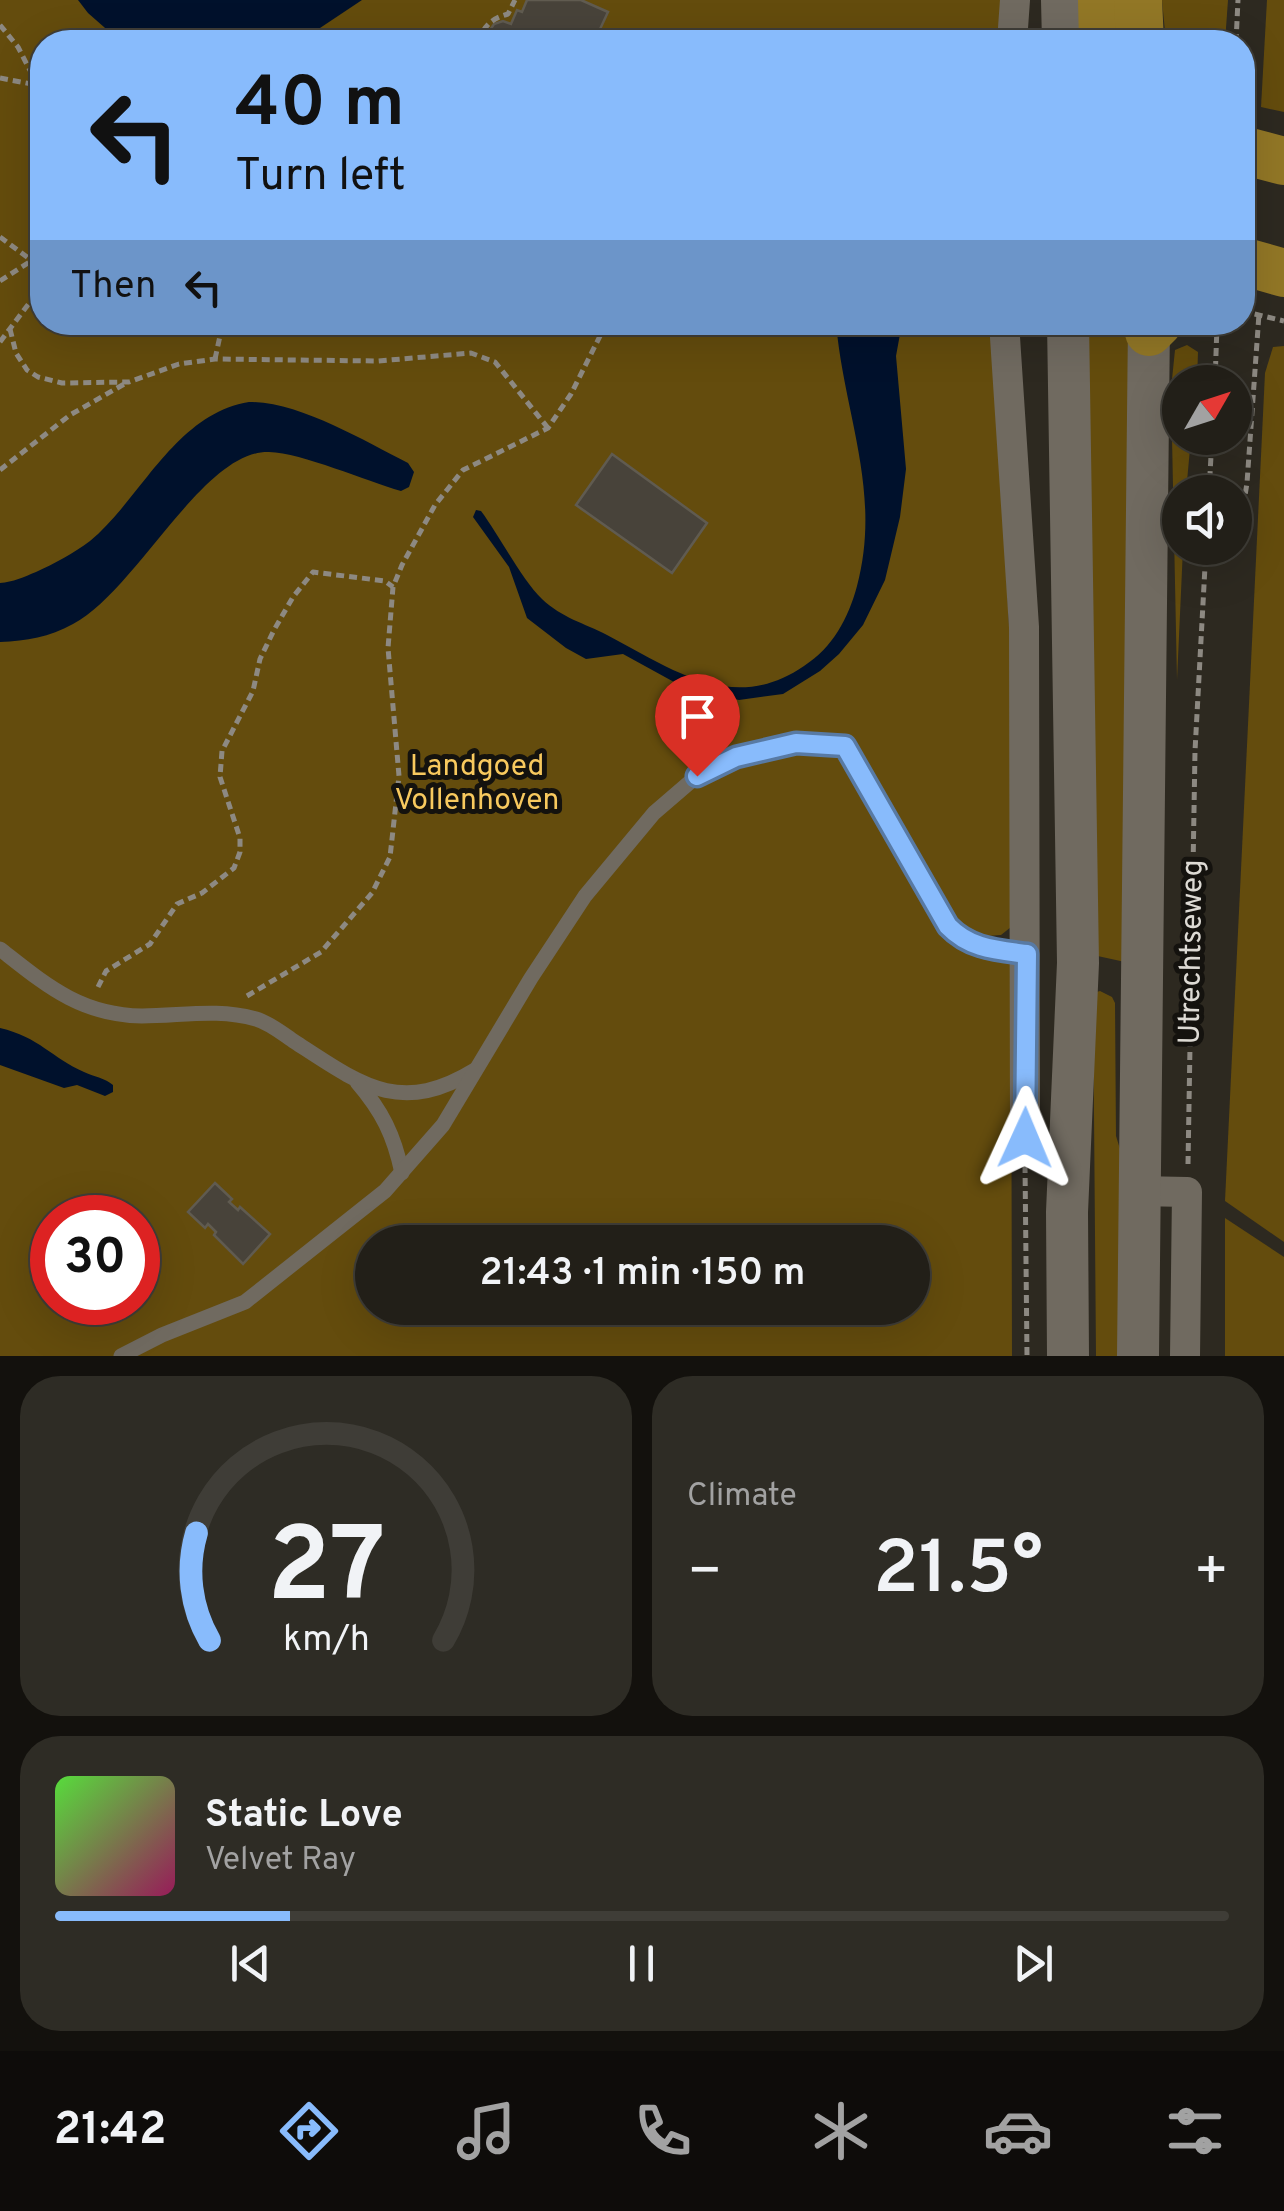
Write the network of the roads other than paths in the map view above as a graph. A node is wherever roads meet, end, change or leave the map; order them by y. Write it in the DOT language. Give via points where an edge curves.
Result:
graph roads {
  1 [pos="1014,0"];
  2 [pos="1062,0"];
  3 [pos="1102,0"];
  4 [pos="1138,0"];
  5 [pos="1013,30"];
  6 [pos="1063,30"];
  7 [pos="1103,30"];
  8 [pos="1139,30"];
  9 [pos="1255,153"];
  10 [pos="1284,161"];
  11 [pos="1255,265"];
  12 [pos="1284,273"];
  13 [pos="1005,335"];
  14 [pos="1068,335"];
  15 [pos="1152,335"];
  16 [pos="0,949"];
  17 [pos="1027,954"];
  18 [pos="1078,963"];
  19 [pos="1143,976"];
  20 [pos="480,1068"];
  21 [pos="357,1082"];
  22 [pos="1025,1138"];
  23 [pos="402,1173"];
  24 [pos="1138,1191"];
  25 [pos="121,1356"];
  26 [pos="1068,1356"];
  27 [pos="1138,1356"];
  28 [pos="1185,1356"];
  1 -- 5 [label="street"];
  2 -- 6 [label="main road"];
  3 -- 7 [label="main road"];
  4 -- 8 [label="main road"];
  9 -- 10 [label="main road"];
  11 -- 12 [label="main road"];
  13 -- 17 [label="street" via="1024,627"];
  14 -- 18 [label="main road"];
  15 -- 19 [label="main road, Utrechtseweg"];
  16 -- 21 [label="lane" via="48,988 87,1007 142,1016 223,1011 261,1020"];
  17 -- 18 [label="street, Utrechtseweg"];
  17 -- 20 [label="lane" via="958,937 845,746 796,743 736,757 697,776 654,812 585,896"];
  17 -- 22 [label="street"];
  18 -- 19 [label="main road, Utrechtseweg"];
  18 -- 26 [label="main road"];
  19 -- 24 [label="main road, Utrechtseweg"];
  20 -- 21 [label="lane" via="447,1088 416,1096"];
  20 -- 23 [label="lane"];
  21 -- 23 [label="lane" via="394,1137"];
  23 -- 25 [label="lane" via="245,1302"];
  24 -- 27 [label="main road, Utrechtseweg"];
  24 -- 28 [label="street" via="1187,1192"];
}
